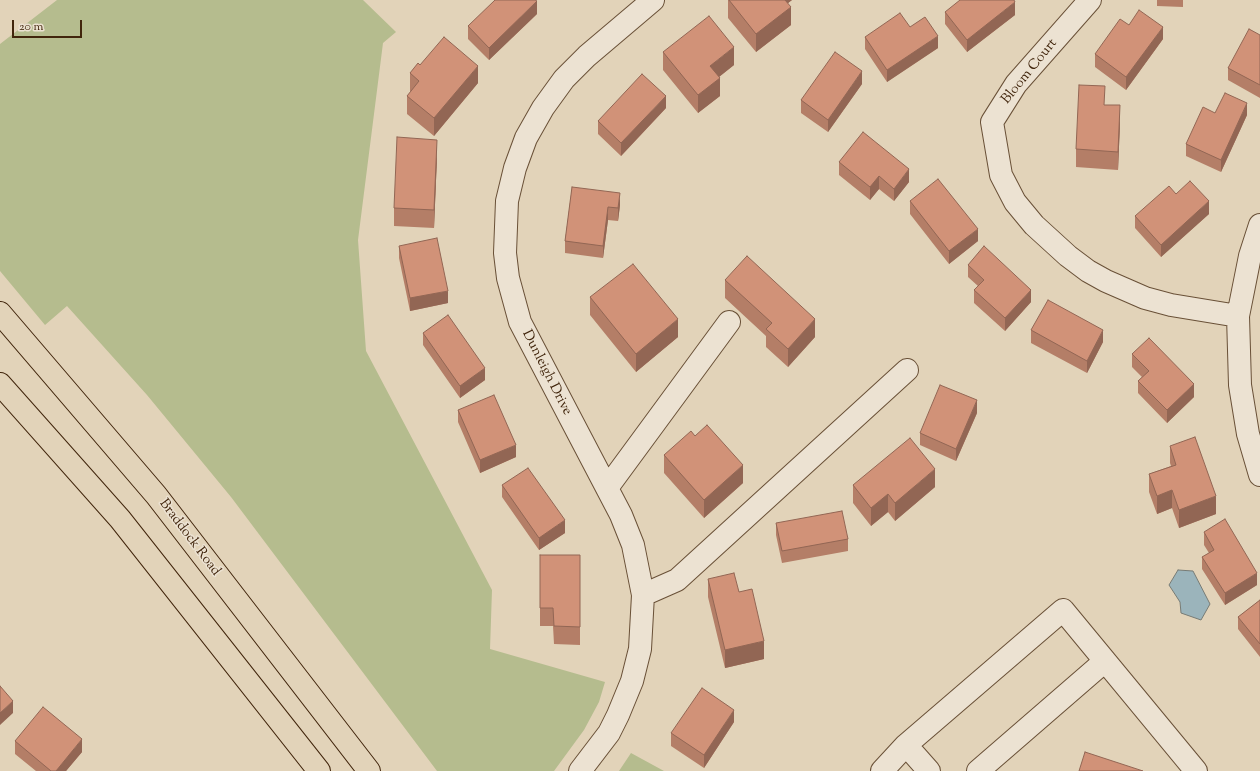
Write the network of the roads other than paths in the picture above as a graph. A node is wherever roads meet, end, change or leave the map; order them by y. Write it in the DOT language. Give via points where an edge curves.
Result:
graph roads {
  1 [pos="653,0"];
  2 [pos="1090,0"];
  3 [pos="1260,225"];
  4 [pos="0,313"];
  5 [pos="1238,316"];
  6 [pos="729,322"];
  7 [pos="907,370"];
  8 [pos="0,384"];
  9 [pos="1260,475"];
  10 [pos="607,488"];
  11 [pos="643,594"];
  12 [pos="1105,661"];
  13 [pos="906,745"];
  14 [pos="318,771"];
  15 [pos="369,771"];
  16 [pos="580,771"];
  17 [pos="882,771"];
  18 [pos="929,771"];
  19 [pos="978,771"];
  20 [pos="1196,771"];
  1 -- 10 [label="street, Dunleigh Drive" via="586,56 543,108 519,156 507,201 505,253 520,322"];
  2 -- 5 [label="street, Bloom Court" via="1016,84 992,122 1001,175 1015,202 1034,225 1068,256 1106,281 1145,298 1171,305"];
  3 -- 5 [label="street" via="1250,256"];
  4 -- 15 [label="main road, Braddock Road" via="156,495"];
  5 -- 9 [label="street" via="1240,386 1248,434"];
  6 -- 10 [label="street"];
  7 -- 11 [label="street" via="677,580"];
  8 -- 14 [label="main road" via="120,519"];
  10 -- 11 [label="street, Dunleigh Drive" via="633,545"];
  11 -- 16 [label="street, Dunleigh Drive" via="640,649 632,681 608,733"];
  12 -- 13 [label="street" via="1063,610"];
  12 -- 19 [label="street"];
  12 -- 20 [label="street"];
  13 -- 17 [label="street"];
  13 -- 18 [label="street"];
}
